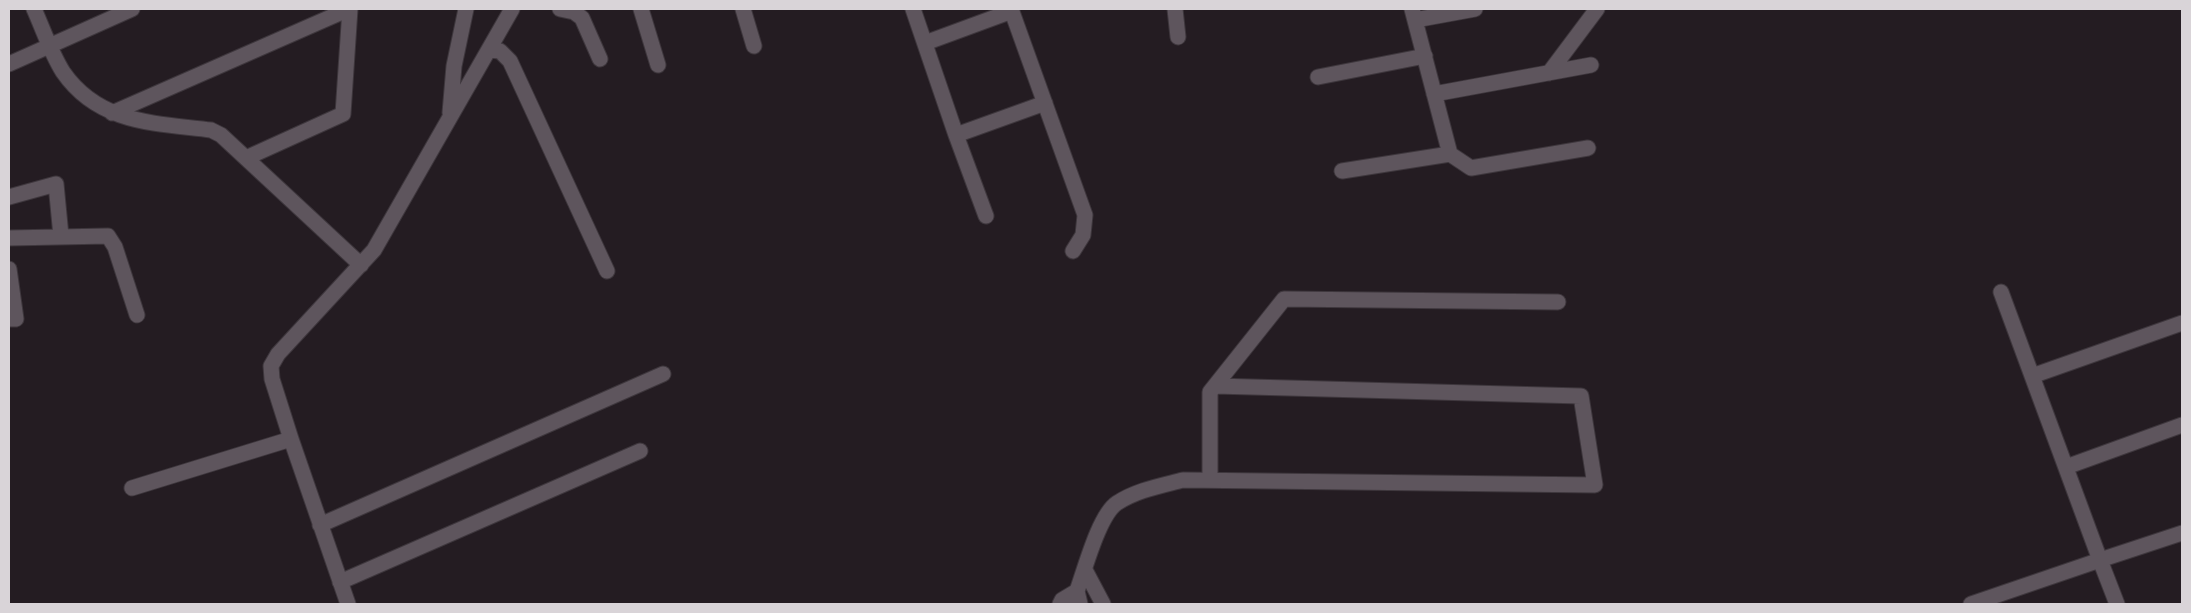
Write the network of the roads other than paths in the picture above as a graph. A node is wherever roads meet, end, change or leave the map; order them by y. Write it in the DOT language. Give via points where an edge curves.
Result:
graph roads {
  1 [pos="34,9"];
  2 [pos="132,9"];
  3 [pos="350,9"];
  4 [pos="466,9"];
  5 [pos="512,9"];
  6 [pos="560,9"];
  7 [pos="641,9"];
  8 [pos="743,9"];
  9 [pos="913,9"];
  10 [pos="1175,9"];
  11 [pos="1475,9"];
  12 [pos="1597,9"];
  13 [pos="1011,10"];
  14 [pos="1414,14"];
  15 [pos="1178,36"];
  16 [pos="925,43"];
  17 [pos="50,46"];
  18 [pos="754,46"];
  19 [pos="489,50"];
  20 [pos="1425,56"];
  21 [pos="600,59"];
  22 [pos="9,64"];
  23 [pos="658,65"];
  24 [pos="1590,65"];
  25 [pos="1549,73"];
  26 [pos="1318,77"];
  27 [pos="1434,94"];
  28 [pos="1045,103"];
  29 [pos="112,113"];
  30 [pos="450,118"];
  31 [pos="956,135"];
  32 [pos="1588,148"];
  33 [pos="1450,154"];
  34 [pos="246,158"];
  35 [pos="1342,171"];
  36 [pos="9,196"];
  37 [pos="986,216"];
  38 [pos="61,236"];
  39 [pos="9,238"];
  40 [pos="1073,251"];
  41 [pos="361,265"];
  42 [pos="9,269"];
  43 [pos="608,271"];
  44 [pos="2001,292"];
  45 [pos="1558,302"];
  46 [pos="138,315"];
  47 [pos="9,320"];
  48 [pos="2182,323"];
  49 [pos="663,374"];
  50 [pos="2032,376"];
  51 [pos="1214,386"];
  52 [pos="2182,425"];
  53 [pos="291,439"];
  54 [pos="640,451"];
  55 [pos="2066,467"];
  56 [pos="1210,480"];
  57 [pos="132,488"];
  58 [pos="320,525"];
  59 [pos="2182,533"];
  60 [pos="2100,560"];
  61 [pos="1085,570"];
  62 [pos="340,582"];
  63 [pos="1079,597"];
  64 [pos="348,604"];
  65 [pos="1060,604"];
  66 [pos="1103,604"];
  67 [pos="1971,604"];
  68 [pos="2117,604"];
  1 -- 17 [label="street"];
  2 -- 17 [label="street"];
  3 -- 29 [label="street"];
  3 -- 34 [label="street" via="343,114"];
  4 -- 30 [label="street" via="454,66"];
  5 -- 19 [label="street"];
  6 -- 21 [label="street" via="574,12 582,18"];
  7 -- 23 [label="street"];
  8 -- 18 [label="street"];
  9 -- 16 [label="street"];
  10 -- 15 [label="street"];
  11 -- 14 [label="street"];
  12 -- 25 [label="street"];
  13 -- 16 [label="street"];
  13 -- 28 [label="street"];
  14 -- 20 [label="street"];
  16 -- 31 [label="street"];
  17 -- 22 [label="street"];
  17 -- 29 [label="street" via="75,87"];
  19 -- 30 [label="street"];
  19 -- 43 [label="street" via="500,51 510,60"];
  20 -- 26 [label="street"];
  20 -- 27 [label="street"];
  24 -- 25 [label="street"];
  25 -- 27 [label="street"];
  27 -- 33 [label="street"];
  28 -- 31 [label="street"];
  28 -- 40 [label="street" via="1085,215 1083,234"];
  29 -- 34 [label="street" via="135,121 212,130"];
  30 -- 41 [label="street" via="374,250"];
  31 -- 37 [label="street"];
  32 -- 33 [label="street" via="1471,168"];
  33 -- 35 [label="street"];
  34 -- 41 [label="street"];
  36 -- 38 [label="street" via="56,184"];
  38 -- 39 [label="street"];
  38 -- 46 [label="street" via="103,234 110,238"];
  41 -- 53 [label="street" via="278,354 271,366"];
  42 -- 47 [label="street" via="16,319"];
  44 -- 50 [label="street"];
  45 -- 51 [label="street" via="1284,299"];
  48 -- 50 [label="street"];
  49 -- 58 [label="street"];
  50 -- 55 [label="street"];
  51 -- 56 [label="street" via="1210,392"];
  51 -- 56 [label="street" via="1581,396 1595,485"];
  52 -- 55 [label="street"];
  53 -- 57 [label="street"];
  53 -- 58 [label="street"];
  54 -- 62 [label="street"];
  55 -- 60 [label="street"];
  56 -- 61 [label="street" via="1183,480 1139,492 1115,504 1104,518"];
  58 -- 62 [label="street"];
  59 -- 60 [label="street"];
  60 -- 67 [label="street"];
  60 -- 68 [label="street"];
  61 -- 63 [label="street"];
  61 -- 66 [label="street"];
  62 -- 64 [label="street"];
  63 -- 65 [label="street" via="1062,600"];
}
